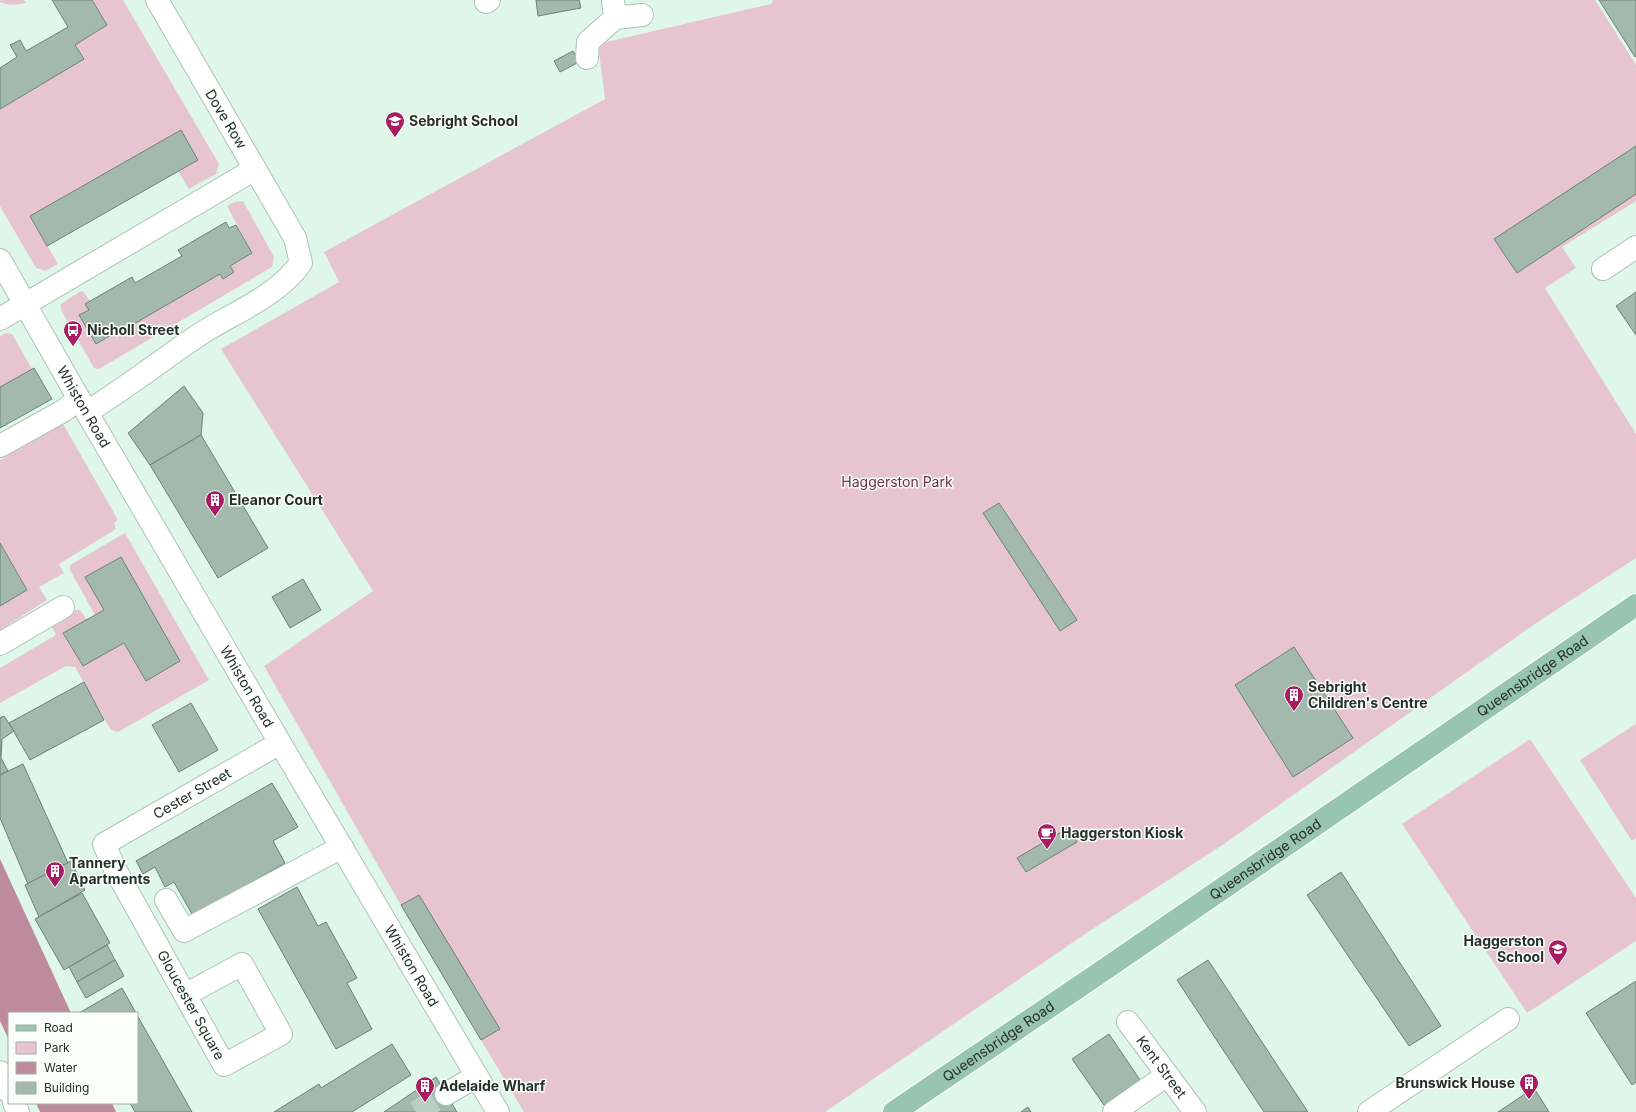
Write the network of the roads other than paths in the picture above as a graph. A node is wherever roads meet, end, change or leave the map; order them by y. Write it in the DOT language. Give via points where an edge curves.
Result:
graph roads {
  1 [pos="157,0"];
  2 [pos="614,9"];
  3 [pos="642,15"];
  4 [pos="587,58"];
  5 [pos="255,169"];
  6 [pos="1636,247"];
  7 [pos="0,260"];
  8 [pos="1603,269"];
  9 [pos="26,304"];
  10 [pos="0,318"];
  11 [pos="83,406"];
  12 [pos="0,446"];
  13 [pos="1636,605"];
  14 [pos="63,607"];
  15 [pos="0,644"];
  16 [pos="280,742"];
  17 [pos="104,844"];
  18 [pos="342,847"];
  19 [pos="166,900"];
  20 [pos="185,995"];
  21 [pos="1508,1019"];
  22 [pos="1128,1022"];
  23 [pos="0,1072"];
  24 [pos="1167,1075"];
  25 [pos="477,1076"];
  26 [pos="8,1090"];
  27 [pos="446,1094"];
  28 [pos="498,1112"];
  29 [pos="894,1112"];
  30 [pos="1114,1112"];
  31 [pos="1195,1112"];
  32 [pos="1369,1112"];
  1 -- 5 [label="street, Dove Row"];
  2 -- 3 [label="street"];
  2 -- 4 [label="street" via="588,42"];
  5 -- 9 [label="street"];
  5 -- 11 [label="street, Dove Row" via="295,238 301,263 291,276 267,294 204,332 121,391"];
  6 -- 8 [label="street"];
  7 -- 9 [label="street, Whiston Road"];
  9 -- 10 [label="street"];
  9 -- 11 [label="street, Whiston Road"];
  11 -- 12 [label="street" via="63,411"];
  11 -- 16 [label="street, Whiston Road"];
  13 -- 29 [label="main road, Queensbridge Road"];
  14 -- 15 [label="street"];
  16 -- 17 [label="street, Cester Street"];
  16 -- 18 [label="street, Whiston Road"];
  17 -- 20 [label="street, Gloucester Square" via="115,869 224,1065 281,1034 242,964"];
  18 -- 19 [label="street" via="184,931"];
  18 -- 25 [label="street, Whiston Road"];
  21 -- 32 [label="street"];
  22 -- 24 [label="street, Kent Street"];
  23 -- 26 [label="street"];
  24 -- 30 [label="street"];
  24 -- 31 [label="street, Kent Street"];
  25 -- 27 [label="street"];
  25 -- 28 [label="street, Whiston Road"];
}
